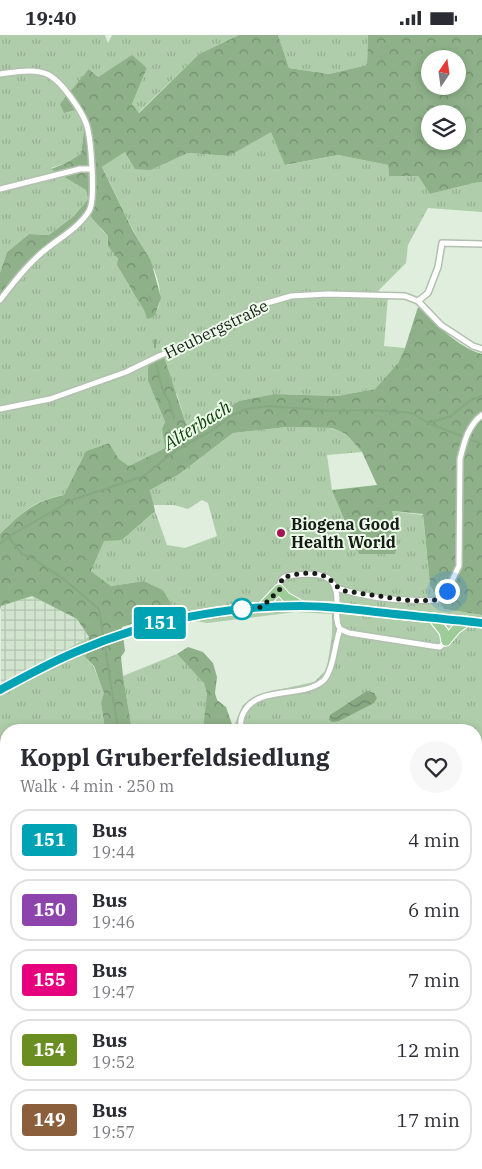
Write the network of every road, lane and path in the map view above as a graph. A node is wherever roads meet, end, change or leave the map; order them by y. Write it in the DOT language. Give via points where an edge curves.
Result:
graph roads {
  1 [pos="0,74"];
  2 [pos="92,169"];
  3 [pos="0,189"];
  4 [pos="482,244"];
  5 [pos="0,300"];
  6 [pos="418,301"];
  7 [pos="482,349"];
  8 [pos="0,409"];
  9 [pos="482,415"];
  10 [pos="336,588"];
  11 [pos="280,589"];
  12 [pos="303,606"];
  13 [pos="262,607"];
  14 [pos="433,618"];
  15 [pos="467,621"];
  16 [pos="482,623"];
  17 [pos="340,629"];
  18 [pos="446,641"];
  19 [pos="0,690"];
  20 [pos="241,724"];
  1 -- 2 [label="street" via="38,72 50,76 60,85 87,126"];
  2 -- 3 [label="street" via="80,169"];
  2 -- 5 [label="street" via="91,209 35,258"];
  4 -- 6 [label="street" via="442,243 438,267 428,293"];
  6 -- 7 [label="street" via="441,325"];
  6 -- 8 [label="street, Heubergstraße" via="404,296 291,296 260,305 196,341 126,372 50,399"];
  9 -- 10 [label="street" via="473,422 460,459 459,566 447,591 437,600 412,601"];
  10 -- 11 [label="street" via="326,577 310,574 282,578"];
  10 -- 17 [label="street" via="336,617"];
  11 -- 12 [label="main road" via="286,597"];
  11 -- 13 [label="main road"];
  12 -- 13 [label="main road"];
  12 -- 14 [label="main road, bridge"];
  13 -- 19 [label="main road" via="178,619 113,638 43,667"];
  14 -- 15 [label="main road"];
  14 -- 18 [label="main road" via="444,632"];
  15 -- 16 [label="main road"];
  15 -- 18 [label="main road"];
  17 -- 18 [label="street" via="440,647"];
  17 -- 20 [label="street" via="330,671 324,681 252,701 242,716"];
}
